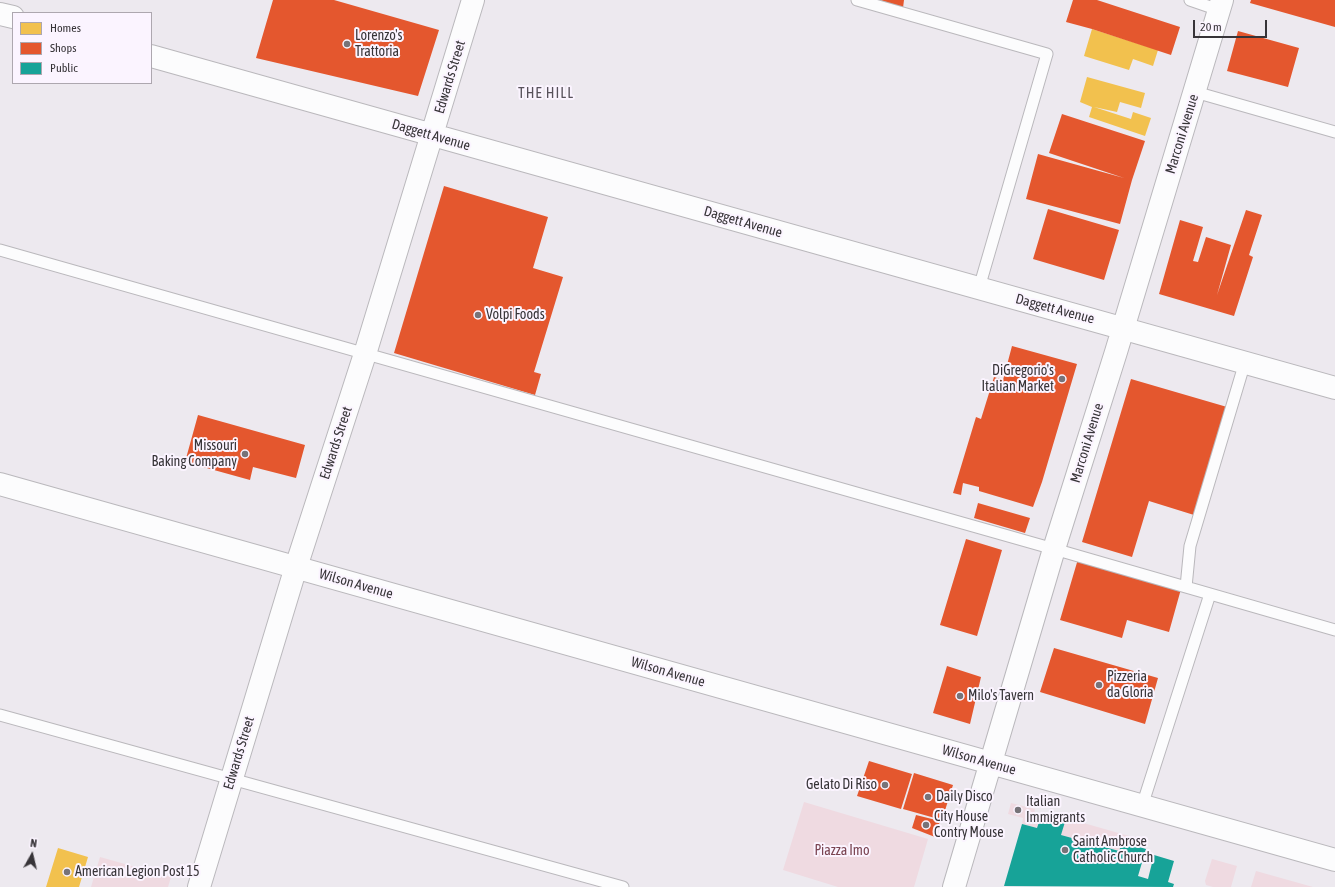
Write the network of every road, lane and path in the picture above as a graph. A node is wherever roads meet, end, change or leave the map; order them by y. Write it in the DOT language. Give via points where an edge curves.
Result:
graph roads {
  1 [pos="473,0"];
  2 [pos="857,0"];
  3 [pos="1190,0"];
  4 [pos="1220,5"];
  5 [pos="0,14"];
  6 [pos="12,18"];
  7 [pos="152,56"];
  8 [pos="1195,92"];
  9 [pos="1335,132"];
  10 [pos="432,135"];
  11 [pos="0,250"];
  12 [pos="979,288"];
  13 [pos="1123,328"];
  14 [pos="365,354"];
  15 [pos="1245,362"];
  16 [pos="1335,388"];
  17 [pos="0,484"];
  18 [pos="1054,549"];
  19 [pos="296,567"];
  20 [pos="1186,587"];
  21 [pos="1210,594"];
  22 [pos="1335,630"];
  23 [pos="0,715"];
  24 [pos="991,764"];
  25 [pos="231,779"];
  26 [pos="1142,806"];
  27 [pos="1335,860"];
  28 [pos="199,887"];
  29 [pos="623,887"];
  30 [pos="954,887"];
  1 -- 10 [label="street, Edwards Street"];
  2 -- 12 [label="lane" via="1047,54"];
  3 -- 4 [label="lane"];
  4 -- 8 [label="street, Marconi Avenue"];
  5 -- 6 [label="street"];
  7 -- 10 [label="street, Daggett Avenue"];
  8 -- 9 [label="lane"];
  8 -- 13 [label="street, Marconi Avenue"];
  10 -- 12 [label="street, Daggett Avenue"];
  10 -- 14 [label="street, Edwards Street"];
  11 -- 14 [label="lane"];
  12 -- 13 [label="street, Daggett Avenue"];
  13 -- 15 [label="street, Daggett Avenue"];
  13 -- 18 [label="street, Marconi Avenue"];
  14 -- 18 [label="lane"];
  14 -- 19 [label="street, Edwards Street"];
  15 -- 16 [label="street, Daggett Avenue"];
  15 -- 20 [label="lane" via="1190,546"];
  17 -- 19 [label="street, Wilson Avenue"];
  18 -- 20 [label="lane"];
  18 -- 24 [label="street, Marconi Avenue"];
  19 -- 24 [label="street, Wilson Avenue"];
  19 -- 25 [label="street, Edwards Street"];
  20 -- 21 [label="lane"];
  21 -- 22 [label="lane"];
  21 -- 26 [label="lane"];
  23 -- 25 [label="lane"];
  24 -- 26 [label="street, Wilson Avenue"];
  24 -- 30 [label="street, Marconi Avenue"];
  25 -- 28 [label="street, Edwards Street"];
  25 -- 29 [label="lane"];
  26 -- 27 [label="street, Wilson Avenue"];
}
